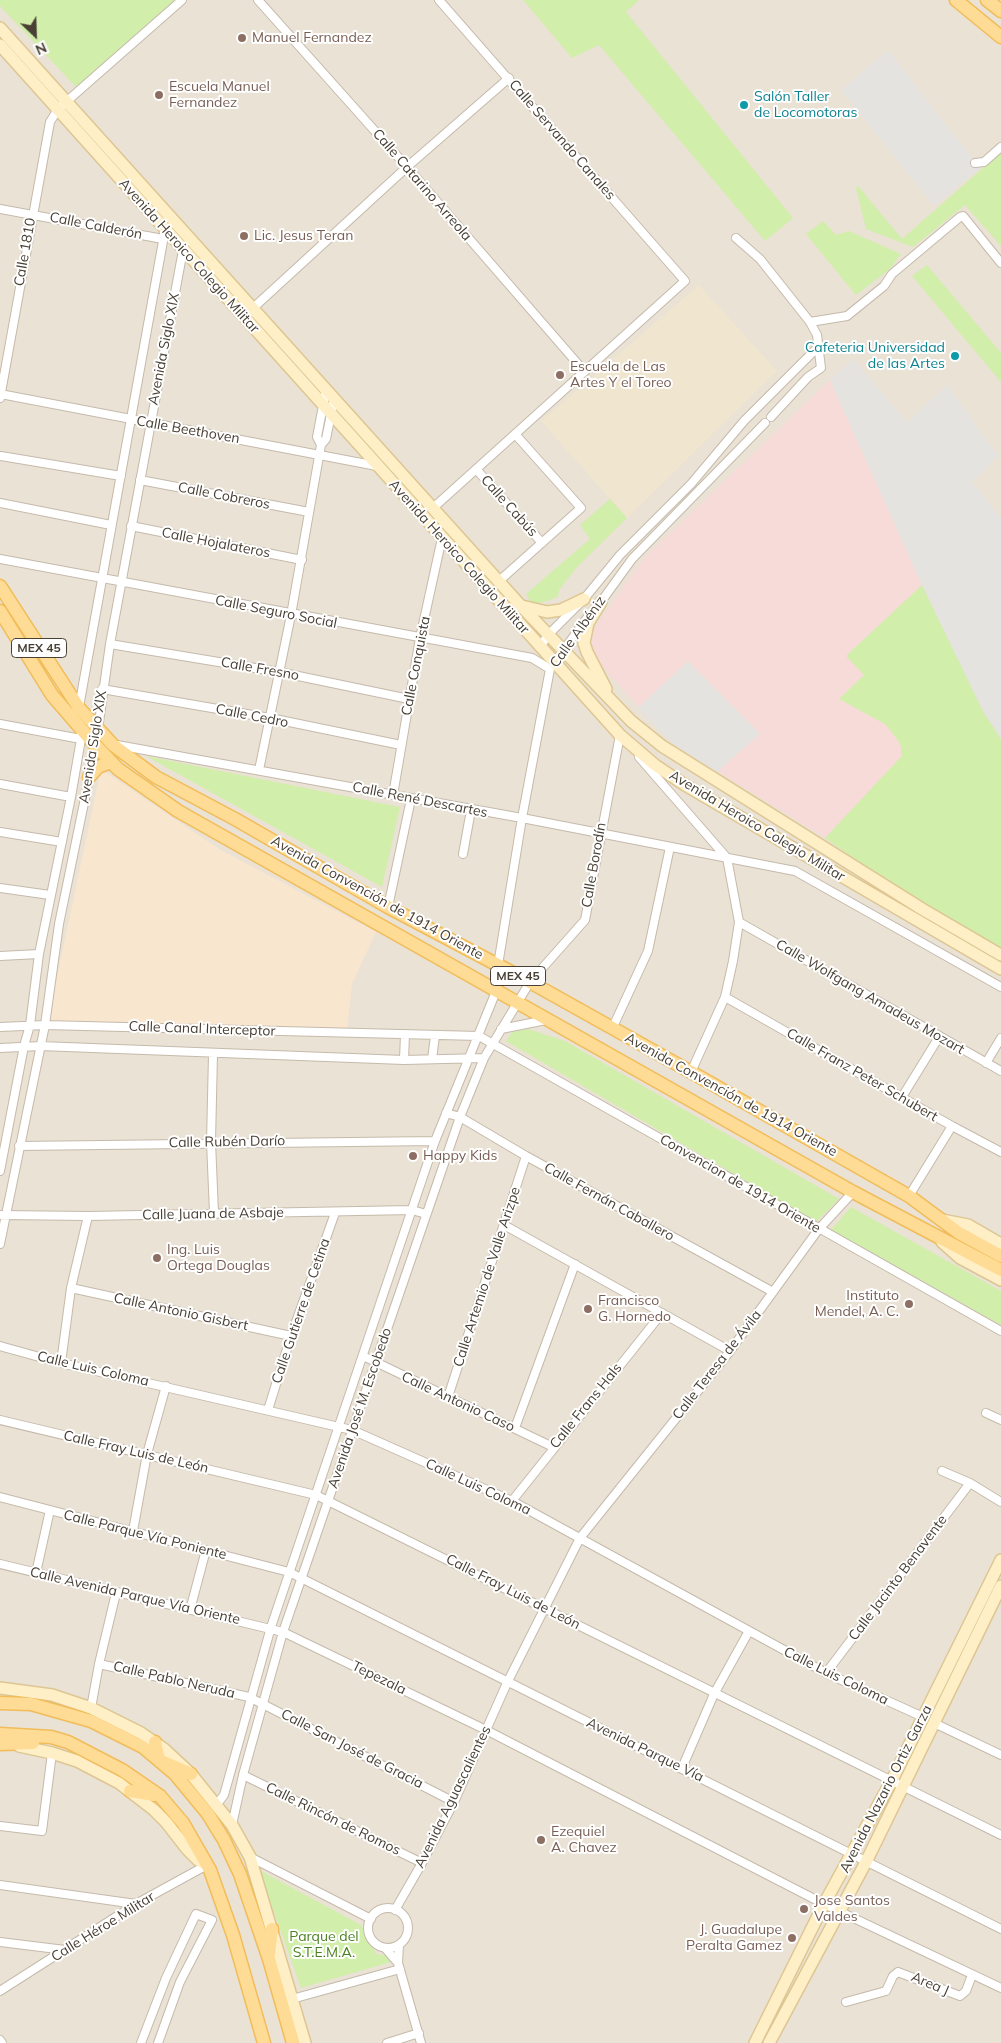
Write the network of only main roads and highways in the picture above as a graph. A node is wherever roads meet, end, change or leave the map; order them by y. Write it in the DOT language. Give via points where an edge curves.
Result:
graph roads {
  1 [pos="956,0"];
  2 [pos="987,0"];
  3 [pos="1001,11"];
  4 [pos="1001,37"];
  5 [pos="0,586"];
  6 [pos="0,611"];
  7 [pos="111,762"];
  8 [pos="89,777"];
  9 [pos="957,1239"];
  10 [pos="1001,1256"];
  11 [pos="1001,1270"];
  12 [pos="0,1696"];
  13 [pos="0,1704"];
  14 [pos="31,1704"];
  15 [pos="0,1734"];
  16 [pos="68,1742"];
  17 [pos="155,1742"];
  18 [pos="0,1744"];
  19 [pos="159,1760"];
  20 [pos="191,1774"];
  21 [pos="130,1791"];
  22 [pos="160,1796"];
  23 [pos="272,1929"];
  24 [pos="269,1959"];
  25 [pos="264,2043"];
  26 [pos="293,2043"];
  1 -- 4 [label="main road"];
  2 -- 3 [label="main road"];
  5 -- 9 [label="main road, Avenida Convención de 1914 Oriente / MEX 45" via="79,708 113,744 156,777 910,1196 942,1220"];
  6 -- 7 [label="main road, Avenida Convención de 1914 Oriente / MEX 45" via="52,695 81,734"];
  7 -- 8 [label="main road" via="98,767"];
  7 -- 9 [label="main road, Avenida Convención de 1914 Oriente / MEX 45" via="178,811 853,1192 936,1236"];
  9 -- 10 [label="main road, Avenida Convención de 1914 Oriente / MEX 45"];
  9 -- 11 [label="main road, Avenida Convención de 1914 Oriente / MEX 45"];
  12 -- 14 [label="main road"];
  13 -- 14 [label="main road"];
  14 -- 19 [label="main road" via="91,1721 143,1747"];
  15 -- 16 [label="main road"];
  16 -- 18 [label="main road"];
  16 -- 22 [label="main road" via="122,1770"];
  17 -- 19 [label="main road"];
  19 -- 20 [label="main road"];
  19 -- 24 [label="main road" via="208,1814 224,1840 240,1874"];
  21 -- 22 [label="main road"];
  22 -- 25 [label="main road" via="183,1823 207,1865 233,1935"];
  23 -- 24 [label="main road"];
  24 -- 26 [label="main road"];
}
